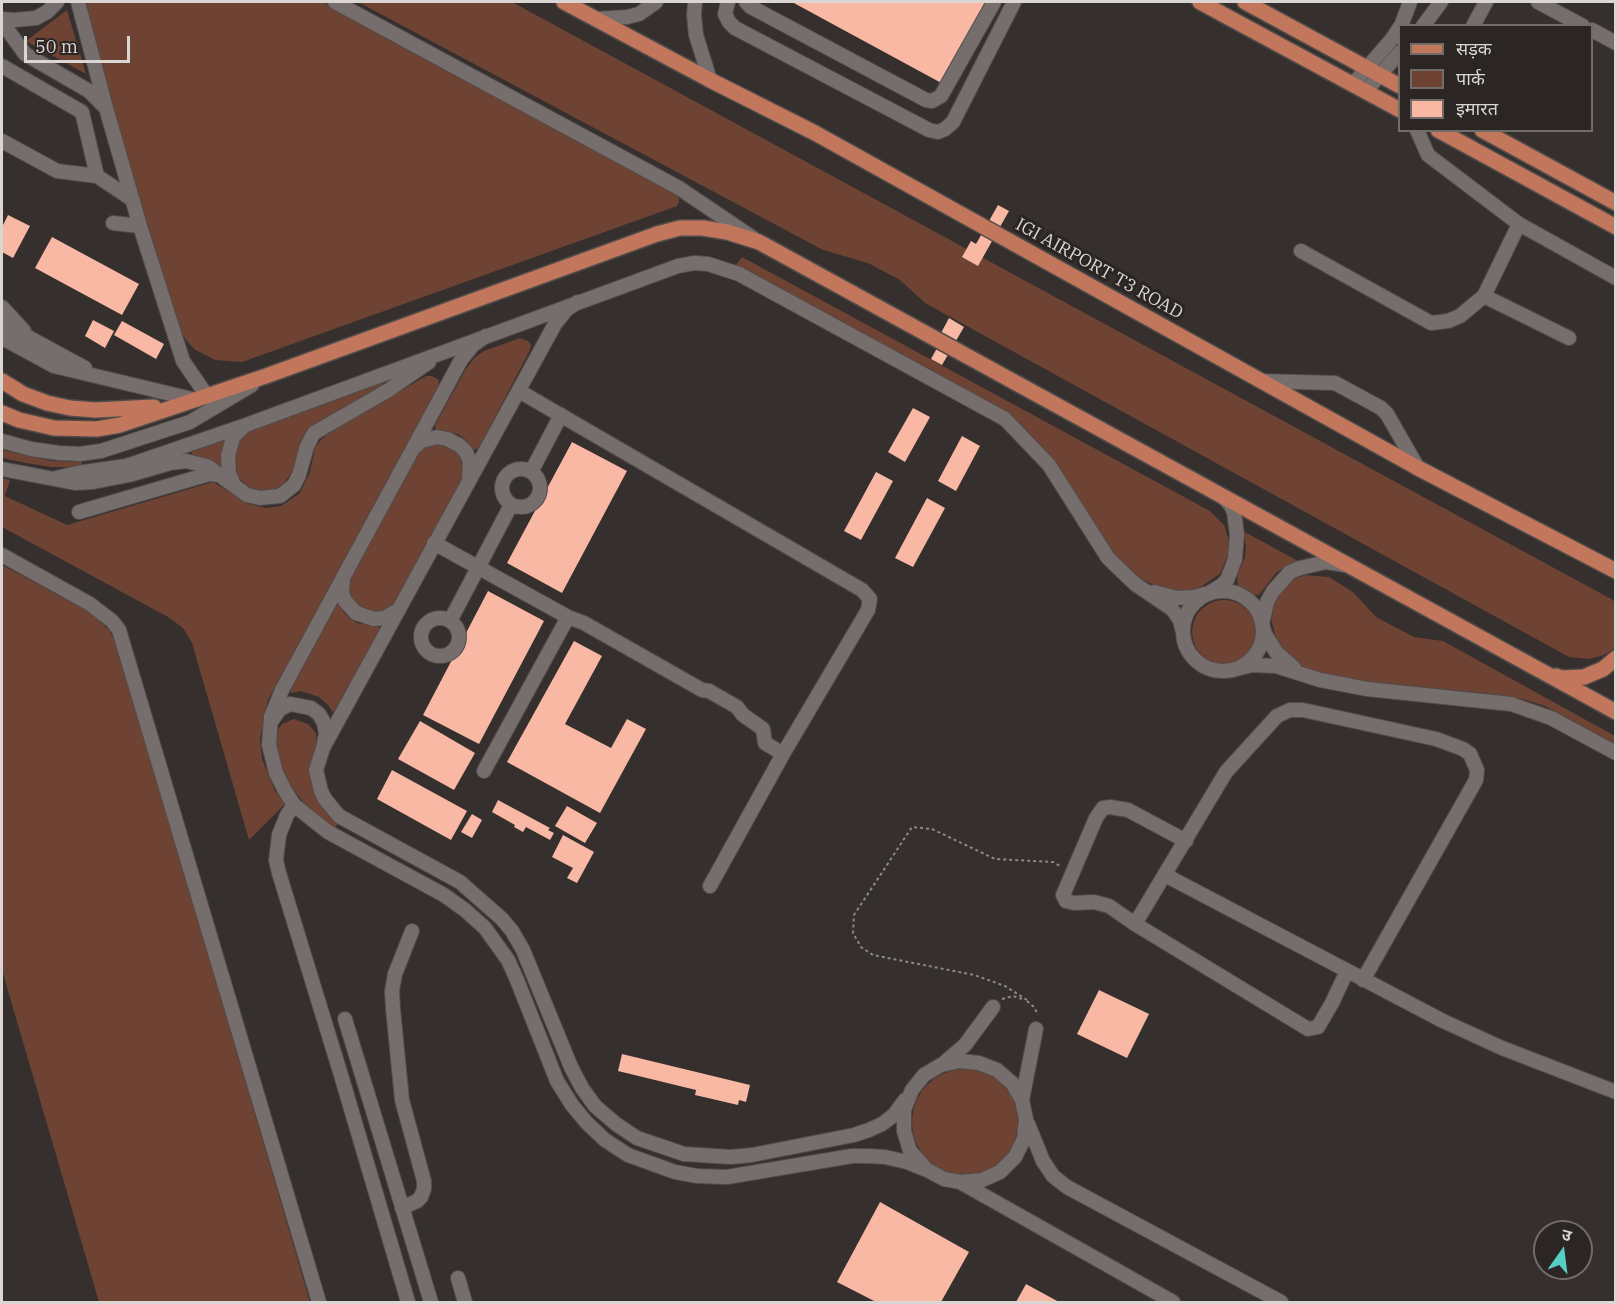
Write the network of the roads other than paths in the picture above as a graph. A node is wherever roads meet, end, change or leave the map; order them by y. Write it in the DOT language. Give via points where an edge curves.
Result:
graph roads {
  1 [pos="57,2"];
  2 [pos="78,2"];
  3 [pos="335,2"];
  4 [pos="564,2"];
  5 [pos="656,2"];
  6 [pos="695,2"];
  7 [pos="728,2"];
  8 [pos="746,2"];
  9 [pos="994,2"];
  10 [pos="1014,2"];
  11 [pos="1200,2"];
  12 [pos="1245,2"];
  13 [pos="1410,2"];
  14 [pos="1441,2"];
  15 [pos="1486,2"];
  16 [pos="1538,2"];
  17 [pos="595,19"];
  18 [pos="2,20"];
  19 [pos="1401,24"];
  20 [pos="1424,24"];
  21 [pos="1474,24"];
  22 [pos="1579,24"];
  23 [pos="1398,29"];
  24 [pos="1593,31"];
  25 [pos="1616,43"];
  26 [pos="1398,53"];
  27 [pos="2,66"];
  28 [pos="1373,71"];
  29 [pos="710,80"];
  30 [pos="1398,85"];
  31 [pos="1360,88"];
  32 [pos="106,108"];
  33 [pos="1398,109"];
  34 [pos="1418,132"];
  35 [pos="1442,132"];
  36 [pos="1486,132"];
  37 [pos="2,141"];
  38 [pos="97,176"];
  39 [pos="133,200"];
  40 [pos="1616,203"];
  41 [pos="113,223"];
  42 [pos="1520,224"];
  43 [pos="140,226"];
  44 [pos="1616,227"];
  45 [pos="759,242"];
  46 [pos="1301,251"];
  47 [pos="1616,278"];
  48 [pos="1484,296"];
  49 [pos="578,302"];
  50 [pos="2,307"];
  51 [pos="2,323"];
  52 [pos="486,336"];
  53 [pos="2,338"];
  54 [pos="1569,338"];
  55 [pos="37,342"];
  56 [pos="445,351"];
  57 [pos="266,376"];
  58 [pos="109,379"];
  59 [pos="2,381"];
  60 [pos="1260,381"];
  61 [pos="519,391"];
  62 [pos="201,398"];
  63 [pos="180,404"];
  64 [pos="2,413"];
  65 [pos="561,415"];
  66 [pos="246,425"];
  67 [pos="2,441"];
  68 [pos="413,449"];
  69 [pos="168,457"];
  70 [pos="1418,468"];
  71 [pos="2,469"];
  72 [pos="531,472"];
  73 [pos="221,476"];
  74 [pos="469,481"];
  75 [pos="176,483"];
  76 [pos="237,489"];
  77 [pos="1222,496"];
  78 [pos="511,505"];
  79 [pos="79,512"];
  80 [pos="434,543"];
  81 [pos="2,555"];
  82 [pos="1350,567"];
  83 [pos="478,568"];
  84 [pos="1616,573"];
  85 [pos="344,576"];
  86 [pos="1135,585"];
  87 [pos="1209,593"];
  88 [pos="400,609"];
  89 [pos="568,618"];
  90 [pos="450,621"];
  91 [pos="1262,624"];
  92 [pos="1182,629"];
  93 [pos="1616,658"];
  94 [pos="1236,669"];
  95 [pos="1542,671"];
  96 [pos="1303,674"];
  97 [pos="1616,712"];
  98 [pos="269,730"];
  99 [pos="324,748"];
  100 [pos="1616,753"];
  101 [pos="783,754"];
  102 [pos="484,771"];
  103 [pos="294,805"];
  104 [pos="1186,841"];
  105 [pos="1165,875"];
  106 [pos="710,885"];
  107 [pos="1135,924"];
  108 [pos="412,931"];
  109 [pos="1347,971"];
  110 [pos="1363,980"];
  111 [pos="993,1007"];
  112 [pos="345,1019"];
  113 [pos="1036,1029"];
  114 [pos="941,1065"];
  115 [pos="912,1090"];
  116 [pos="1616,1092"];
  117 [pos="1022,1100"];
  118 [pos="1026,1119"];
  119 [pos="927,1170"];
  120 [pos="960,1182"];
  121 [pos="402,1208"];
  122 [pos="413,1241"];
  123 [pos="391,1248"];
  124 [pos="459,1278"];
  125 [pos="319,1302"];
  126 [pos="408,1302"];
  127 [pos="431,1302"];
  128 [pos="465,1302"];
  129 [pos="1173,1302"];
  130 [pos="1281,1302"];
  1 -- 18 [label="street" via="36,18"];
  2 -- 32 [label="street"];
  3 -- 45 [label="street" via="679,188"];
  4 -- 17 [label="main road, IGI AIRPORT T3 ROAD"];
  5 -- 17 [label="street" via="627,18"];
  6 -- 29 [label="street" via="696,35"];
  7 -- 10 [label="street" via="725,14 735,28 938,132 953,122"];
  8 -- 9 [label="street" via="932,100 941,96"];
  11 -- 31 [label="main road"];
  12 -- 28 [label="main road"];
  13 -- 19 [label="street"];
  14 -- 20 [label="street"];
  15 -- 21 [label="street"];
  16 -- 22 [label="street"];
  17 -- 29 [label="main road, IGI AIRPORT T3 ROAD"];
  18 -- 32 [label="street" via="25,54 89,91"];
  23 -- 28 [label="street"];
  24 -- 25 [label="street"];
  26 -- 28 [label="street"];
  27 -- 38 [label="street" via="82,112"];
  28 -- 30 [label="main road"];
  28 -- 31 [label="street"];
  29 -- 60 [label="main road, IGI AIRPORT T3 ROAD" via="815,133"];
  31 -- 33 [label="main road"];
  32 -- 39 [label="street"];
  34 -- 42 [label="street" via="1428,155"];
  35 -- 44 [label="main road"];
  36 -- 40 [label="main road"];
  37 -- 38 [label="street" via="57,171"];
  38 -- 39 [label="street"];
  39 -- 43 [label="street"];
  41 -- 43 [label="street"];
  42 -- 47 [label="street"];
  42 -- 48 [label="street"];
  43 -- 62 [label="street" via="183,361"];
  45 -- 57 [label="main road" via="704,228 680,228 657,234"];
  45 -- 77 [label="main road"];
  46 -- 48 [label="street" via="1431,323 1460,316"];
  48 -- 54 [label="street"];
  49 -- 52 [label="street"];
  49 -- 61 [label="street" via="555,324"];
  49 -- 86 [label="street" via="694,263 738,274 1005,419 1049,465 1108,558"];
  50 -- 55 [label="street"];
  51 -- 55 [label="street"];
  52 -- 56 [label="street"];
  52 -- 68 [label="street" via="461,360"];
  53 -- 58 [label="street" via="54,366"];
  55 -- 58 [label="street"];
  56 -- 66 [label="street"];
  56 -- 76 [label="street" via="387,392 314,433 294,485 280,496 260,498"];
  57 -- 62 [label="main road"];
  57 -- 67 [label="street" via="190,422 101,451 59,453"];
  58 -- 62 [label="street"];
  59 -- 63 [label="main road" via="23,394 70,408 129,409"];
  60 -- 70 [label="main road, IGI AIRPORT T3 ROAD"];
  60 -- 70 [label="street" via="1335,383 1381,408"];
  61 -- 65 [label="street"];
  61 -- 74 [label="street"];
  62 -- 63 [label="main road"];
  63 -- 64 [label="main road" via="97,429 54,428"];
  65 -- 72 [label="street"];
  65 -- 101 [label="street" via="867,594 868,610"];
  66 -- 69 [label="street"];
  66 -- 76 [label="street" via="233,437 228,456 229,474"];
  68 -- 74 [label="street" via="421,441 437,437 459,445 470,462"];
  68 -- 85 [label="street"];
  69 -- 71 [label="street" via="129,475 93,482 75,483"];
  69 -- 73 [label="street" via="196,462"];
  69 -- 75 [label="street"];
  70 -- 84 [label="main road, IGI AIRPORT T3 ROAD"];
  72 -- 78 [label="street" via="540,485 538,498 529,506"];
  72 -- 78 [label="street" via="515,470 505,478 502,489"];
  73 -- 75 [label="street" via="209,474"];
  73 -- 76 [label="street"];
  74 -- 80 [label="street"];
  75 -- 79 [label="street"];
  77 -- 82 [label="main road"];
  77 -- 87 [label="street" via="1234,512 1237,547 1227,580"];
  78 -- 83 [label="street"];
  80 -- 83 [label="street"];
  80 -- 88 [label="street"];
  81 -- 125 [label="street" via="90,604 119,630"];
  82 -- 91 [label="street" via="1326,562 1290,572 1267,602"];
  82 -- 95 [label="main road"];
  83 -- 89 [label="street"];
  83 -- 90 [label="street"];
  85 -- 88 [label="street" via="342,593 356,613 374,619"];
  85 -- 98 [label="street" via="282,690"];
  86 -- 87 [label="street" via="1176,598"];
  86 -- 92 [label="street" via="1172,609"];
  87 -- 91 [label="street" via="1223,591 1249,600"];
  87 -- 92 [label="street" via="1190,607"];
  88 -- 99 [label="street"];
  89 -- 101 [label="street" via="584,623 737,707 763,729 765,743"];
  89 -- 102 [label="street"];
  91 -- 94 [label="street" via="1263,635 1255,656"];
  91 -- 96 [label="street" via="1276,652"];
  92 -- 94 [label="street" via="1189,654 1198,663 1223,672"];
  93 -- 95 [label="main road" via="1584,677 1562,678"];
  94 -- 96 [label="street" via="1276,666"];
  95 -- 97 [label="main road"];
  96 -- 100 [label="street" via="1367,689 1518,705"];
  98 -- 99 [label="street" via="280,709 290,704 311,708 324,723"];
  98 -- 103 [label="street" via="276,773"];
  99 -- 115 [label="street" via="316,770 317,781 339,816 460,882 512,930 582,1088 595,1106 637,1138 684,1154 752,1155 854,1135 882,1125"];
  101 -- 106 [label="street"];
  103 -- 119 [label="street" via="328,832 444,895 485,928 508,960 556,1081 587,1124 628,1155 666,1170 697,1176 727,1177 852,1156 885,1157"];
  103 -- 123 [label="street" via="279,835 276,860"];
  104 -- 105 [label="street"];
  104 -- 107 [label="street" via="1136,813 1110,807 1099,813 1063,896 1074,903 1104,904"];
  104 -- 110 [label="street" via="1231,765 1277,716 1290,710 1436,739 1470,754 1477,770 1472,789"];
  105 -- 107 [label="street"];
  105 -- 109 [label="street"];
  107 -- 109 [label="street" via="1308,1029 1318,1027"];
  108 -- 121 [label="street" via="395,974 392,1000 402,1100 424,1189 417,1201"];
  109 -- 110 [label="street"];
  110 -- 116 [label="street" via="1502,1048"];
  111 -- 114 [label="street" via="965,1045"];
  112 -- 121 [label="street"];
  113 -- 117 [label="street"];
  114 -- 115 [label="street" via="924,1075"];
  114 -- 117 [label="street" via="960,1061 997,1070 1012,1083"];
  115 -- 119 [label="street" via="904,1110 904,1131 910,1151"];
  117 -- 118 [label="street"];
  118 -- 120 [label="street" via="1015,1157 1000,1172 982,1180"];
  118 -- 130 [label="street" via="1043,1161 1067,1187"];
  119 -- 120 [label="street"];
  120 -- 129 [label="street"];
  121 -- 122 [label="street"];
  122 -- 123 [label="street"];
  122 -- 127 [label="street"];
  123 -- 126 [label="street"];
  124 -- 128 [label="street"];
}
